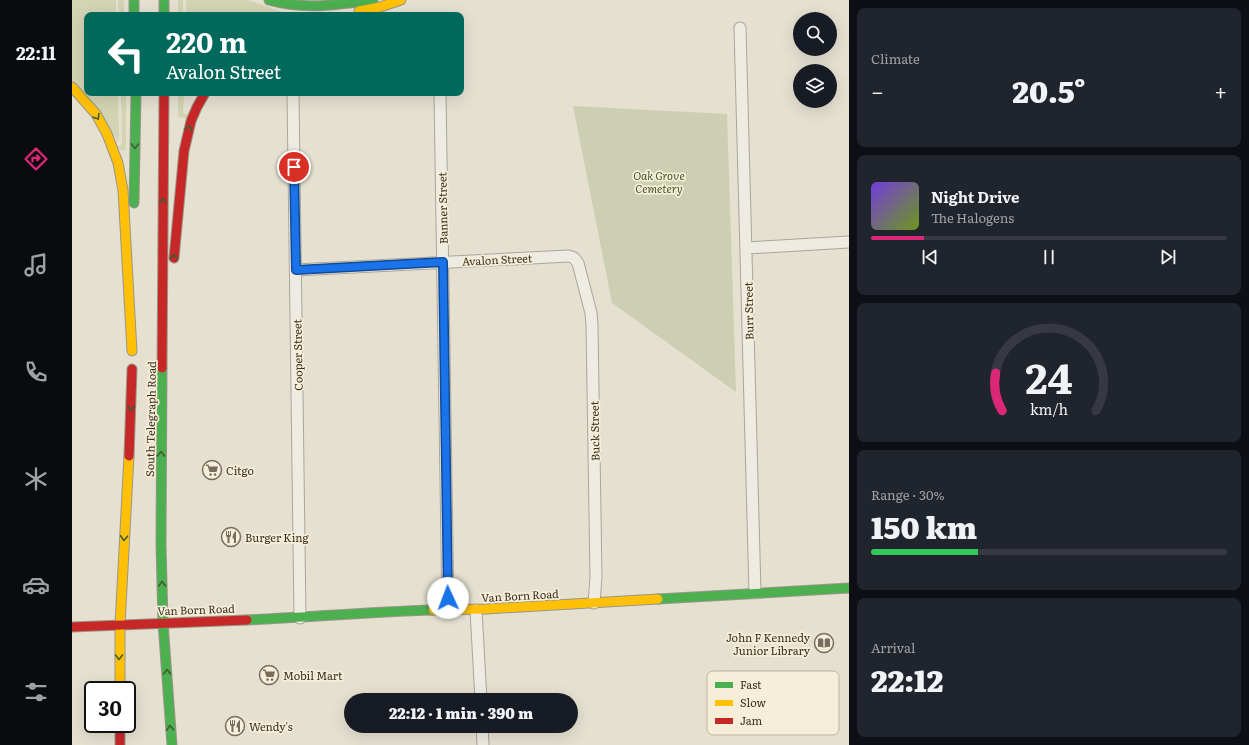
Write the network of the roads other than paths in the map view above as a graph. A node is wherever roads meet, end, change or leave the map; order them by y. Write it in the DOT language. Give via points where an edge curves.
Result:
graph roads {
  1 [pos="134,0"];
  2 [pos="164,0"];
  3 [pos="269,0"];
  4 [pos="373,0"];
  5 [pos="402,0"];
  6 [pos="134,12"];
  7 [pos="164,12"];
  8 [pos="352,12"];
  9 [pos="740,28"];
  10 [pos="72,87"];
  11 [pos="136,96"];
  12 [pos="164,96"];
  13 [pos="203,96"];
  14 [pos="293,96"];
  15 [pos="440,96"];
  16 [pos="849,242"];
  17 [pos="746,248"];
  18 [pos="576,260"];
  19 [pos="443,262"];
  20 [pos="296,270"];
  21 [pos="132,351"];
  22 [pos="163,352"];
  23 [pos="849,588"];
  24 [pos="755,594"];
  25 [pos="594,604"];
  26 [pos="476,610"];
  27 [pos="448,611"];
  28 [pos="300,618"];
  29 [pos="163,623"];
  30 [pos="120,625"];
  31 [pos="72,626"];
  32 [pos="120,681"];
  33 [pos="481,693"];
  34 [pos="120,733"];
  35 [pos="482,733"];
  36 [pos="120,745"];
  37 [pos="172,745"];
  38 [pos="483,745"];
  1 -- 6 [label="main road"];
  2 -- 7 [label="main road"];
  3 -- 4 [label="main road" via="303,6"];
  5 -- 8 [label="main road"];
  9 -- 17 [label="street, Burr Street"];
  10 -- 21 [label="main road, one-way" via="96,114 118,163 123,190"];
  11 -- 21 [label="main road, South Telegraph Road, one-way"];
  22 -- 12 [label="main road, South Telegraph Road, one-way"];
  22 -- 13 [label="main road, one-way" via="186,138 193,115"];
  14 -- 20 [label="street, Cooper Street"];
  15 -- 19 [label="street, Banner Street"];
  16 -- 17 [label="street"];
  17 -- 24 [label="street, Burr Street"];
  18 -- 19 [label="street, Avalon Street" via="569,256"];
  18 -- 25 [label="street, Buck Street" via="592,325 596,577"];
  19 -- 20 [label="street, Avalon Street"];
  19 -- 27 [label="street, Banner Street"];
  20 -- 28 [label="street, Cooper Street"];
  21 -- 30 [label="main road, South Telegraph Road, one-way" via="132,397"];
  29 -- 22 [label="main road, South Telegraph Road, one-way" via="160,522"];
  23 -- 24 [label="main road, Van Born Road"];
  24 -- 25 [label="main road, Van Born Road"];
  25 -- 26 [label="main road, Van Born Road"];
  26 -- 27 [label="main road, Van Born Road"];
  26 -- 33 [label="street"];
  27 -- 28 [label="main road, Van Born Road" via="374,612"];
  28 -- 29 [label="main road, Van Born Road"];
  29 -- 30 [label="main road, Van Born Road"];
  37 -- 29 [label="main road, South Telegraph Road, one-way"];
  30 -- 31 [label="main road, Van Born Road"];
  30 -- 32 [label="main road, South Telegraph Road, one-way"];
  34 -- 36 [label="main road"];
  35 -- 38 [label="street"];
}
